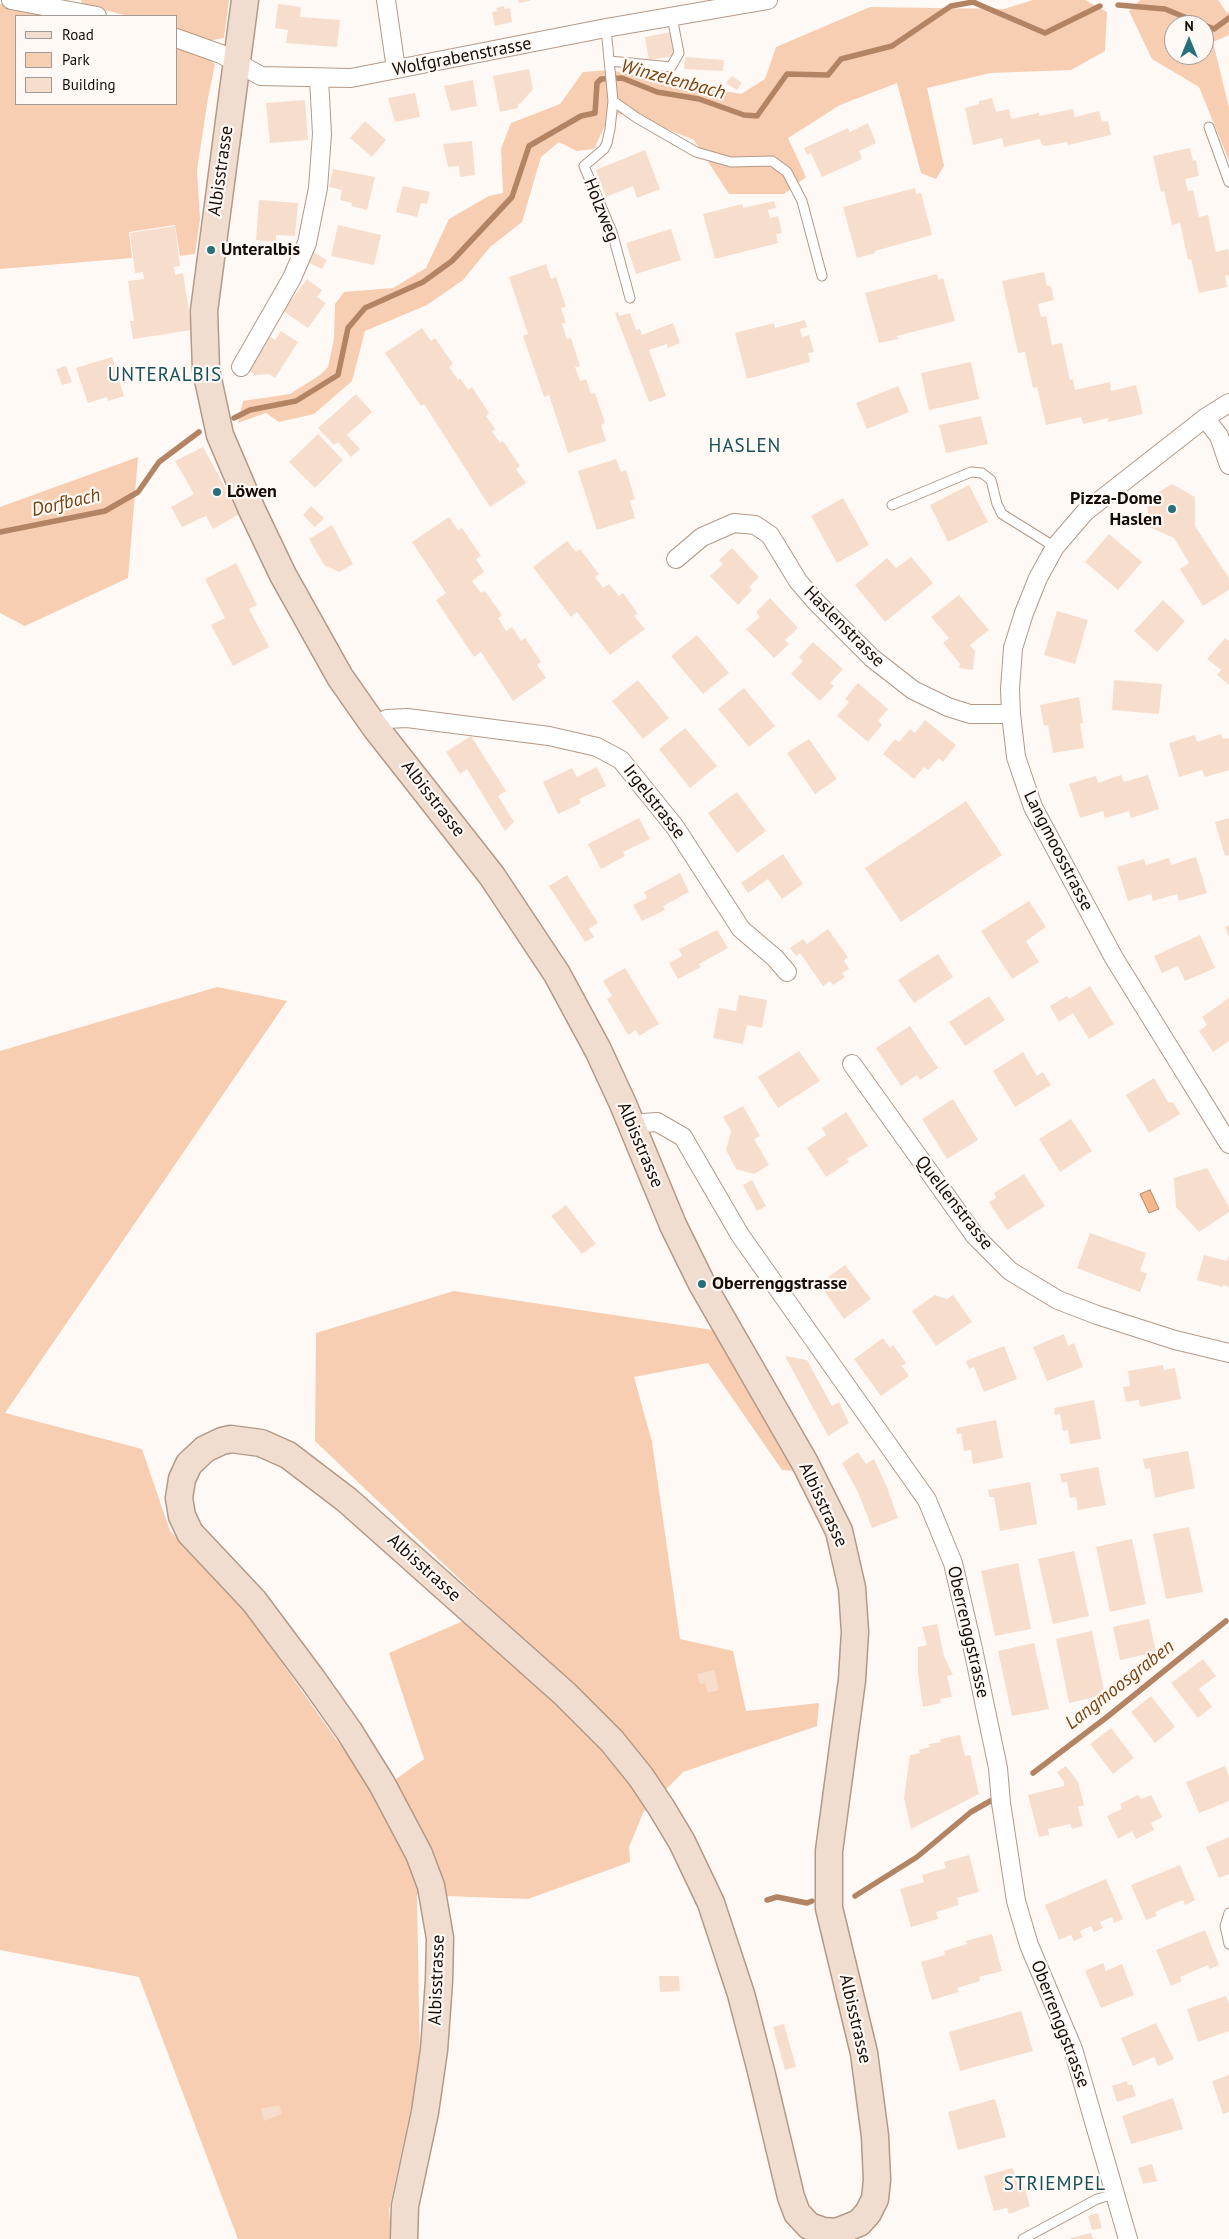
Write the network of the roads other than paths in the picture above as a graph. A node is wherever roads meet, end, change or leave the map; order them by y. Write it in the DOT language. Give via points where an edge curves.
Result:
graph roads {
  1 [pos="10,0"];
  2 [pos="245,0"];
  3 [pos="386,0"];
  4 [pos="768,0"];
  5 [pos="92,15"];
  6 [pos="672,17"];
  7 [pos="606,28"];
  8 [pos="178,39"];
  9 [pos="610,62"];
  10 [pos="236,63"];
  11 [pos="396,69"];
  12 [pos="319,79"];
  13 [pos="613,101"];
  14 [pos="1209,127"];
  15 [pos="1229,182"];
  16 [pos="822,276"];
  17 [pos="630,298"];
  18 [pos="241,367"];
  19 [pos="1229,403"];
  20 [pos="1205,418"];
  21 [pos="1229,465"];
  22 [pos="892,505"];
  23 [pos="1055,547"];
  24 [pos="676,559"];
  25 [pos="1011,714"];
  26 [pos="375,727"];
  27 [pos="787,972"];
  28 [pos="852,1064"];
  29 [pos="634,1127"];
  30 [pos="1229,1144"];
  31 [pos="1229,1353"];
  32 [pos="1229,1914"];
  33 [pos="1229,1944"];
  34 [pos="1115,2194"];
  35 [pos="1023,2238"];
  36 [pos="404,2239"];
  37 [pos="1128,2239"];
  1 -- 5 [label="street"];
  2 -- 10 [label="main road, Albisstrasse"];
  3 -- 11 [label="street"];
  4 -- 6 [label="street, Wolfgrabenstrasse"];
  6 -- 7 [label="street, Wolfgrabenstrasse"];
  6 -- 9 [label="lane" via="679,53 671,67"];
  7 -- 9 [label="lane"];
  7 -- 11 [label="street, Wolfgrabenstrasse"];
  8 -- 10 [label="street, Wolfgrabenstrasse" via="221,54"];
  9 -- 13 [label="lane"];
  10 -- 12 [label="street, Wolfgrabenstrasse" via="261,76"];
  10 -- 26 [label="main road, Albisstrasse" via="204,311 206,370 212,404 220,435 284,575 340,677"];
  11 -- 12 [label="street, Wolfgrabenstrasse" via="351,78"];
  12 -- 18 [label="street" via="322,134 318,188 307,243 292,278"];
  13 -- 16 [label="lane" via="696,152 731,162 772,161 787,172 802,201"];
  13 -- 17 [label="lane, Holzweg" via="607,142 584,166 612,232"];
  14 -- 15 [label="lane"];
  19 -- 20 [label="street, Langmoosstrasse"];
  20 -- 21 [label="street" via="1218,436"];
  20 -- 23 [label="street, Langmoosstrasse" via="1085,512"];
  22 -- 23 [label="lane" via="971,472 982,473 991,480 1002,514"];
  23 -- 25 [label="street, Langmoosstrasse" via="1038,578 1013,648"];
  24 -- 25 [label="street, Haslenstrasse" via="702,537 734,523 755,525 770,535 798,581 816,602 872,658 913,690 948,708 970,714"];
  25 -- 30 [label="street, Langmoosstrasse" via="1016,757 1033,807 1114,958"];
  26 -- 27 [label="street, Irgelstrasse" via="387,719 408,718 549,736 598,747 622,760 675,828 741,929"];
  26 -- 29 [label="main road, Albisstrasse" via="473,850 528,929 594,1042"];
  28 -- 31 [label="street, Quellenstrasse" via="975,1236 1010,1271 1058,1300 1097,1315"];
  29 -- 34 [label="street, Oberrenggstrasse" via="657,1122 683,1137 740,1235 927,1500 953,1563 973,1649 998,1768 1000,1804 1016,1901 1028,1945 1073,2049"];
  29 -- 36 [label="main road, Albisstrasse" via="673,1225 702,1284 805,1463 839,1530 847,1558 854,1615 852,1680 829,1851 829,1908 870,2089 877,2162 875,2199 859,2223 836,2232 809,2226 797,2214 738,1986 711,1903 661,1807 612,1742 507,1641 318,1476 288,1455 261,1442 222,1440 197,1455 182,1479 179,1498 185,1524 254,1601 349,1731 419,1854 436,1904 440,1947 434,2050 425,2112 404,2206"];
  32 -- 33 [label="lane" via="1225,1926"];
  34 -- 35 [label="lane" via="1097,2199"];
  34 -- 37 [label="street, Oberrenggstrasse"];
}
